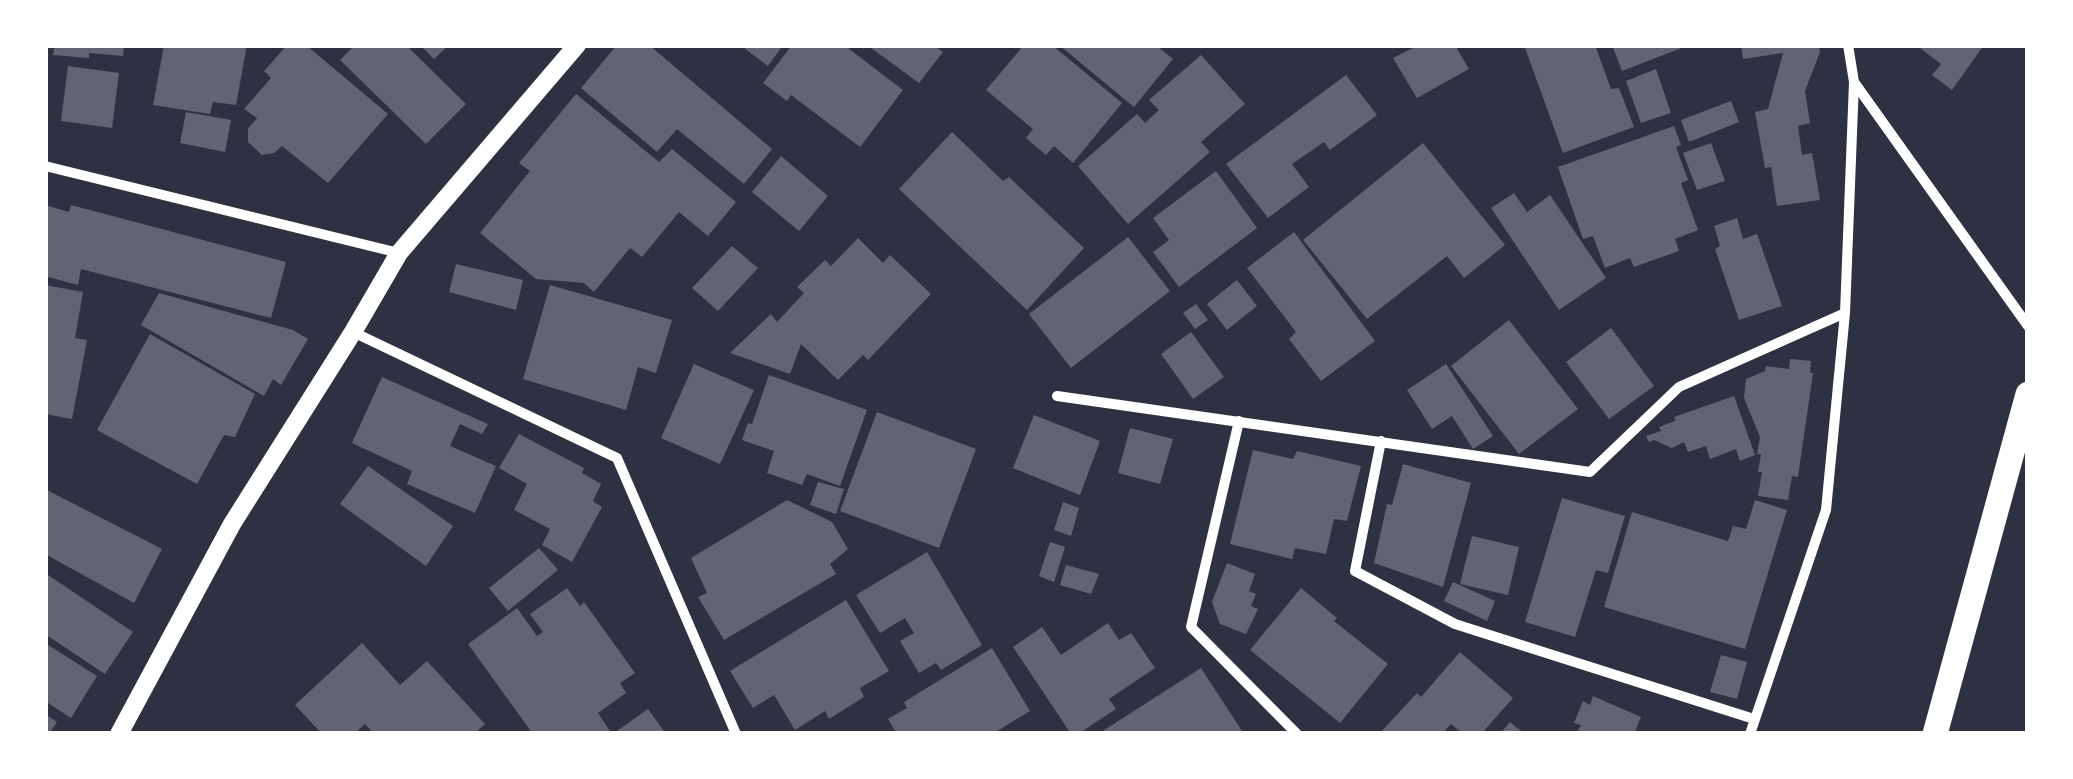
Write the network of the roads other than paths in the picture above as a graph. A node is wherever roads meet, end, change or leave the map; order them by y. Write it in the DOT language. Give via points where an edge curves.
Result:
graph roads {
  1 [pos="577,45"];
  2 [pos="1848,45"];
  3 [pos="1854,82"];
  4 [pos="45,166"];
  5 [pos="398,253"];
  6 [pos="1845,313"];
  7 [pos="2028,326"];
  8 [pos="354,332"];
  9 [pos="2028,394"];
  10 [pos="1057,396"];
  11 [pos="1239,420"];
  12 [pos="1381,441"];
  13 [pos="1754,719"];
  14 [pos="119,734"];
  15 [pos="736,734"];
  16 [pos="1297,734"];
  17 [pos="1750,734"];
  18 [pos="1935,734"];
  1 -- 5 [label="street"];
  2 -- 3 [label="street"];
  3 -- 6 [label="street"];
  3 -- 7 [label="street"];
  4 -- 5 [label="street"];
  5 -- 8 [label="street"];
  6 -- 12 [label="street" via="1679,387 1590,472"];
  6 -- 13 [label="street" via="1826,510"];
  8 -- 14 [label="street" via="232,524"];
  8 -- 15 [label="street" via="618,458"];
  9 -- 18 [label="main road"];
  10 -- 11 [label="street"];
  11 -- 12 [label="street"];
  11 -- 16 [label="street" via="1190,627"];
  12 -- 13 [label="street" via="1356,571 1456,624"];
  13 -- 17 [label="street"];
}
